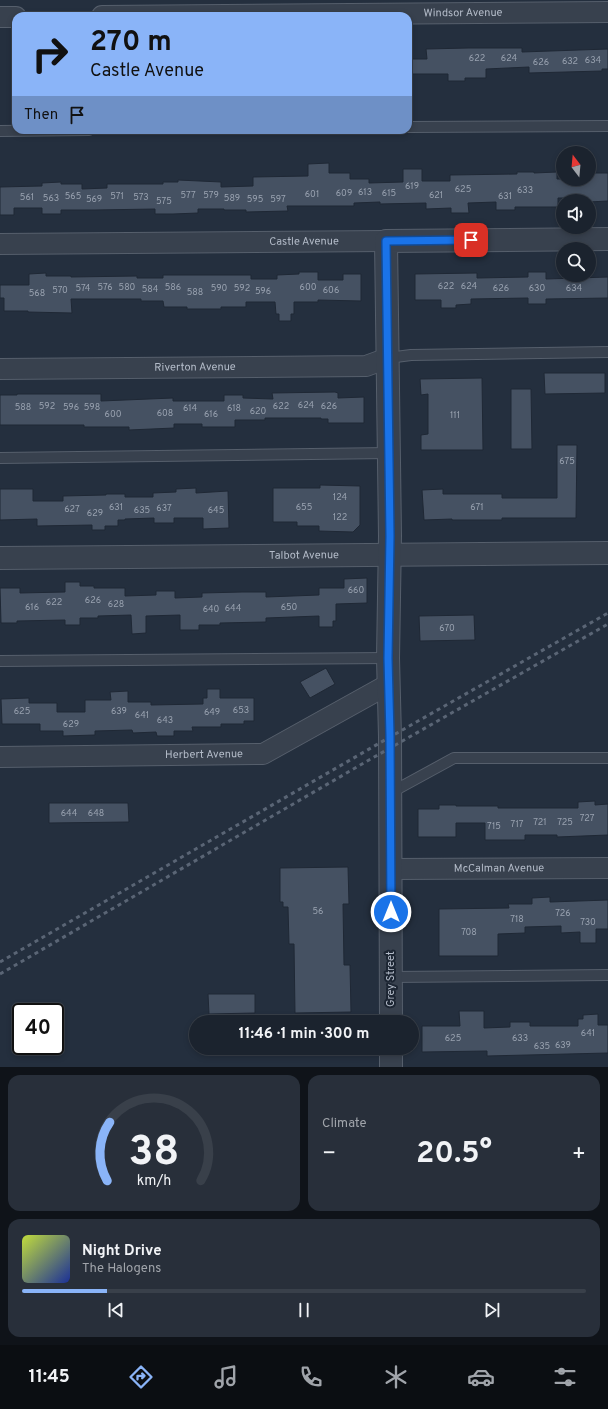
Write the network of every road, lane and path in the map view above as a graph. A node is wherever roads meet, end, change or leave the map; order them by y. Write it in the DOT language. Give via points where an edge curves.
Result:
graph roads {
  1 [pos="608,12"];
  2 [pos="412,14"];
  3 [pos="0,17"];
  4 [pos="12,17"];
  5 [pos="608,126"];
  6 [pos="412,128"];
  7 [pos="0,131"];
  8 [pos="12,131"];
  9 [pos="608,240"];
  10 [pos="386,241"];
  11 [pos="0,244"];
  12 [pos="608,352"];
  13 [pos="388,358"];
  14 [pos="0,369"];
  15 [pos="389,453"];
  16 [pos="0,458"];
  17 [pos="608,553"];
  18 [pos="390,556"];
  19 [pos="0,558"];
  20 [pos="388,658"];
  21 [pos="0,661"];
  22 [pos="389,684"];
  23 [pos="0,757"];
  24 [pos="608,758"];
  25 [pos="390,793"];
  26 [pos="608,868"];
  27 [pos="390,869"];
  28 [pos="608,975"];
  29 [pos="391,977"];
  30 [pos="391,1015"];
  31 [pos="391,1055"];
  32 [pos="391,1067"];
  1 -- 2 [label="street, Windsor Avenue"];
  3 -- 4 [label="street"];
  5 -- 6 [label="lane"];
  7 -- 8 [label="lane"];
  9 -- 10 [label="street, Castle Avenue"];
  10 -- 11 [label="street, Castle Avenue"];
  10 -- 13 [label="street, Grey Street"];
  12 -- 13 [label="lane" via="411,354"];
  13 -- 14 [label="street, Riverton Avenue" via="366,366"];
  13 -- 15 [label="street, Grey Street"];
  15 -- 16 [label="lane"];
  15 -- 18 [label="street, Grey Street"];
  17 -- 18 [label="street, Talbot Avenue"];
  18 -- 19 [label="street, Talbot Avenue"];
  18 -- 20 [label="street, Grey Street"];
  20 -- 21 [label="lane"];
  20 -- 22 [label="street, Grey Street"];
  22 -- 23 [label="street, Herbert Avenue" via="263,754"];
  22 -- 25 [label="street, Grey Street"];
  24 -- 25 [label="lane" via="454,758"];
  25 -- 27 [label="street, Grey Street"];
  26 -- 27 [label="street, McCalman Avenue"];
  27 -- 29 [label="street, Grey Street"];
  28 -- 29 [label="lane"];
  29 -- 30 [label="street, Grey Street"];
  31 -- 32 [label="street"];
}
